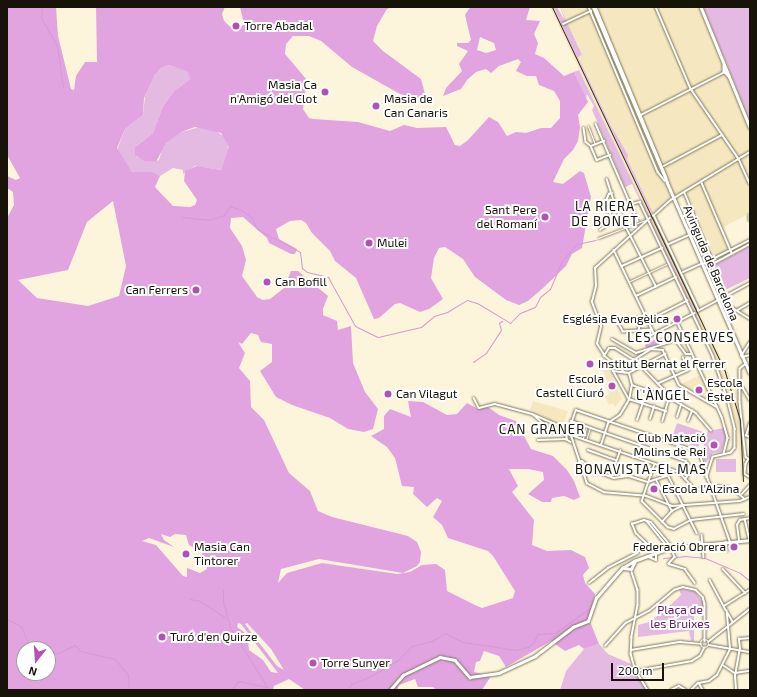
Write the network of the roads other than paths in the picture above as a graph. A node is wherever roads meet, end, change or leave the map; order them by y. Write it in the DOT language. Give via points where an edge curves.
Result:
graph roads {
  1 [pos="589,7"];
  2 [pos="595,7"];
  3 [pos="600,7"];
  4 [pos="656,7"];
  5 [pos="701,7"];
  6 [pos="591,11"];
  7 [pos="563,24"];
  8 [pos="725,71"];
  9 [pos="691,89"];
  10 [pos="640,115"];
  11 [pos="596,124"];
  12 [pos="588,126"];
  13 [pos="750,127"];
  14 [pos="584,128"];
  15 [pos="722,135"];
  16 [pos="604,141"];
  17 [pos="596,144"];
  18 [pos="591,146"];
  19 [pos="750,152"];
  20 [pos="610,156"];
  21 [pos="739,159"];
  22 [pos="664,167"];
  23 [pos="658,169"];
  24 [pos="664,171"];
  25 [pos="607,178"];
  26 [pos="667,182"];
  27 [pos="702,182"];
  28 [pos="750,184"];
  29 [pos="685,192"];
  30 [pos="612,193"];
  31 [pos="674,199"];
  32 [pos="630,203"];
  33 [pos="617,208"];
  34 [pos="693,212"];
  35 [pos="621,214"];
  36 [pos="750,215"];
  37 [pos="681,217"];
  38 [pos="649,219"];
  39 [pos="750,220"];
  40 [pos="638,221"];
  41 [pos="609,223"];
  42 [pos="628,225"];
  43 [pos="600,230"];
  44 [pos="632,234"];
  45 [pos="689,235"];
  46 [pos="598,238"];
  47 [pos="750,240"];
  48 [pos="669,244"];
  49 [pos="750,244"];
  50 [pos="662,248"];
  51 [pos="614,250"];
  52 [pos="732,252"];
  53 [pos="643,257"];
  54 [pos="712,261"];
  55 [pos="666,264"];
  56 [pos="702,264"];
  57 [pos="622,266"];
  58 [pos="704,269"];
  59 [pos="650,271"];
  60 [pos="683,272"];
  61 [pos="676,276"];
  62 [pos="629,281"];
  63 [pos="749,284"];
  64 [pos="656,286"];
  65 [pos="750,287"];
  66 [pos="636,296"];
  67 [pos="719,300"];
  68 [pos="687,302"];
  69 [pos="750,303"];
  70 [pos="738,310"];
  71 [pos="694,313"];
  72 [pos="646,317"];
  73 [pos="641,318"];
  74 [pos="750,319"];
  75 [pos="677,322"];
  76 [pos="652,330"];
  77 [pos="639,332"];
  78 [pos="654,333"];
  79 [pos="612,339"];
  80 [pos="750,342"];
  81 [pos="651,349"];
  82 [pos="604,354"];
  83 [pos="665,354"];
  84 [pos="692,354"];
  85 [pos="750,354"];
  86 [pos="741,356"];
  87 [pos="683,358"];
  88 [pos="745,365"];
  89 [pos="641,366"];
  90 [pos="625,373"];
  91 [pos="629,373"];
  92 [pos="750,373"];
  93 [pos="674,377"];
  94 [pos="658,384"];
  95 [pos="632,385"];
  96 [pos="742,386"];
  97 [pos="474,398"];
  98 [pos="670,398"];
  99 [pos="629,400"];
  100 [pos="750,400"];
  101 [pos="643,403"];
  102 [pos="681,404"];
  103 [pos="654,407"];
  104 [pos="717,407"];
  105 [pos="666,411"];
  106 [pos="692,411"];
  107 [pos="535,416"];
  108 [pos="677,417"];
  109 [pos="615,418"];
  110 [pos="637,420"];
  111 [pos="650,420"];
  112 [pos="570,421"];
  113 [pos="609,421"];
  114 [pos="662,421"];
  115 [pos="688,421"];
  116 [pos="614,423"];
  117 [pos="750,423"];
  118 [pos="587,426"];
  119 [pos="569,428"];
  120 [pos="590,428"];
  121 [pos="565,430"];
  122 [pos="711,430"];
  123 [pos="570,433"];
  124 [pos="605,433"];
  125 [pos="746,435"];
  126 [pos="574,436"];
  127 [pos="583,438"];
  128 [pos="750,438"];
  129 [pos="567,439"];
  130 [pos="746,439"];
  131 [pos="538,440"];
  132 [pos="586,440"];
  133 [pos="572,443"];
  134 [pos="601,445"];
  135 [pos="588,450"];
  136 [pos="620,451"];
  137 [pos="574,452"];
  138 [pos="724,454"];
  139 [pos="616,460"];
  140 [pos="749,460"];
  141 [pos="582,461"];
  142 [pos="579,463"];
  143 [pos="655,464"];
  144 [pos="704,465"];
  145 [pos="663,466"];
  146 [pos="710,466"];
  147 [pos="670,468"];
  148 [pos="667,471"];
  149 [pos="669,475"];
  150 [pos="611,477"];
  151 [pos="707,477"];
  152 [pos="750,477"];
  153 [pos="686,479"];
  154 [pos="657,480"];
  155 [pos="648,482"];
  156 [pos="750,485"];
  157 [pos="710,486"];
  158 [pos="741,495"];
  159 [pos="644,496"];
  160 [pos="750,497"];
  161 [pos="745,499"];
  162 [pos="715,502"];
  163 [pos="683,505"];
  164 [pos="670,506"];
  165 [pos="672,511"];
  166 [pos="744,514"];
  167 [pos="721,517"];
  168 [pos="750,518"];
  169 [pos="745,519"];
  170 [pos="691,520"];
  171 [pos="662,522"];
  172 [pos="651,523"];
  173 [pos="697,533"];
  174 [pos="662,535"];
  175 [pos="702,535"];
  176 [pos="660,537"];
  177 [pos="750,540"];
  178 [pos="739,541"];
  179 [pos="726,542"];
  180 [pos="730,542"];
  181 [pos="646,543"];
  182 [pos="703,544"];
  183 [pos="670,548"];
  184 [pos="726,551"];
  185 [pos="656,553"];
  186 [pos="647,556"];
  187 [pos="704,557"];
  188 [pos="658,559"];
  189 [pos="661,559"];
  190 [pos="635,561"];
  191 [pos="629,565"];
  192 [pos="622,568"];
  193 [pos="630,568"];
  194 [pos="723,569"];
  195 [pos="632,572"];
  196 [pos="710,580"];
  197 [pos="589,583"];
  198 [pos="695,583"];
  199 [pos="750,590"];
  200 [pos="745,593"];
  201 [pos="724,606"];
  202 [pos="750,609"];
  203 [pos="727,611"];
  204 [pos="637,617"];
  205 [pos="733,622"];
  206 [pos="729,626"];
  207 [pos="750,638"];
  208 [pos="705,641"];
  209 [pos="708,642"];
  210 [pos="701,644"];
  211 [pos="709,645"];
  212 [pos="605,646"];
  213 [pos="730,647"];
  214 [pos="704,648"];
  215 [pos="740,649"];
  216 [pos="631,650"];
  217 [pos="750,652"];
  218 [pos="723,665"];
  219 [pos="636,671"];
  220 [pos="750,671"];
  221 [pos="735,673"];
  222 [pos="699,683"];
  223 [pos="390,690"];
  224 [pos="648,690"];
  225 [pos="671,690"];
  226 [pos="686,690"];
  227 [pos="691,690"];
  228 [pos="703,690"];
  229 [pos="736,690"];
  1 -- 6 [label="street, Avinguda de Barcelona"];
  2 -- 3 [label="street"];
  2 -- 10 [label="main road, Avinguda de Barcelona"];
  4 -- 9 [label="street"];
  5 -- 8 [label="main road"];
  6 -- 7 [label="street"];
  6 -- 23 [label="street, Avinguda de Barcelona"];
  8 -- 9 [label="street"];
  8 -- 13 [label="main road"];
  9 -- 10 [label="street"];
  9 -- 15 [label="street"];
  10 -- 22 [label="street, Avinguda de Barcelona"];
  10 -- 24 [label="main road, Avinguda de Barcelona"];
  11 -- 16 [label="street"];
  12 -- 17 [label="street"];
  14 -- 18 [label="street" via="586,142"];
  15 -- 21 [label="street"];
  15 -- 22 [label="street"];
  16 -- 17 [label="street"];
  16 -- 20 [label="street"];
  17 -- 18 [label="street"];
  18 -- 20 [label="street" via="597,160"];
  19 -- 21 [label="street"];
  20 -- 32 [label="street"];
  21 -- 27 [label="street"];
  21 -- 28 [label="street"];
  22 -- 24 [label="street, Avinguda de Barcelona"];
  23 -- 24 [label="street"];
  23 -- 26 [label="street, Avinguda de Barcelona"];
  24 -- 26 [label="main road, Avinguda de Barcelona"];
  25 -- 30 [label="street"];
  26 -- 31 [label="main road, Avinguda de Barcelona"];
  27 -- 29 [label="street"];
  27 -- 52 [label="street"];
  29 -- 31 [label="street"];
  29 -- 34 [label="street"];
  30 -- 33 [label="street"];
  30 -- 41 [label="street" via="608,194 605,203 611,216"];
  31 -- 37 [label="main road, Avinguda de Barcelona"];
  31 -- 48 [label="street" via="653,215"];
  32 -- 33 [label="street"];
  32 -- 38 [label="street" via="638,201"];
  32 -- 40 [label="street"];
  33 -- 35 [label="street"];
  34 -- 37 [label="street"];
  34 -- 54 [label="street"];
  35 -- 41 [label="street"];
  35 -- 42 [label="street"];
  36 -- 39 [label="street"];
  37 -- 45 [label="main road, Avinguda de Barcelona"];
  38 -- 40 [label="street"];
  38 -- 44 [label="street"];
  38 -- 50 [label="street"];
  40 -- 42 [label="street"];
  41 -- 43 [label="street"];
  42 -- 44 [label="street"];
  42 -- 46 [label="street"];
  44 -- 51 [label="street"];
  44 -- 53 [label="street"];
  45 -- 48 [label="street"];
  45 -- 56 [label="main road, Avinguda de Barcelona"];
  47 -- 52 [label="street"];
  48 -- 60 [label="street"];
  49 -- 52 [label="street"];
  50 -- 53 [label="street"];
  50 -- 61 [label="street"];
  51 -- 57 [label="street"];
  51 -- 82 [label="street" via="594,270 596,286 592,302 601,326 598,344"];
  52 -- 54 [label="street"];
  52 -- 58 [label="street"];
  53 -- 57 [label="street"];
  53 -- 59 [label="street"];
  54 -- 56 [label="street"];
  55 -- 59 [label="street"];
  56 -- 58 [label="main road, Avinguda de Barcelona"];
  56 -- 60 [label="street"];
  57 -- 62 [label="street"];
  58 -- 67 [label="main road, Avinguda de Barcelona"];
  59 -- 62 [label="street"];
  59 -- 64 [label="street"];
  60 -- 67 [label="street" via="699,310"];
  61 -- 64 [label="street"];
  61 -- 68 [label="street"];
  62 -- 66 [label="street"];
  63 -- 65 [label="street"];
  63 -- 67 [label="street"];
  64 -- 66 [label="street"];
  66 -- 72 [label="street"];
  67 -- 70 [label="street"];
  67 -- 86 [label="main road, Avinguda de Barcelona"];
  68 -- 71 [label="street"];
  68 -- 72 [label="street" via="657,316"];
  69 -- 70 [label="street"];
  70 -- 74 [label="street"];
  71 -- 75 [label="street"];
  71 -- 138 [label="street" via="713,356 735,428 734,450"];
  72 -- 73 [label="street"];
  72 -- 76 [label="street"];
  73 -- 77 [label="street"];
  73 -- 77 [label="street" via="617,319 623,332"];
  75 -- 78 [label="street"];
  75 -- 84 [label="street"];
  76 -- 77 [label="street"];
  76 -- 78 [label="street"];
  77 -- 78 [label="street" via="642,340"];
  79 -- 81 [label="street" via="636,353"];
  80 -- 86 [label="street"];
  81 -- 82 [label="street" via="635,360 613,347"];
  81 -- 83 [label="street" via="661,350"];
  81 -- 84 [label="street" via="676,340 686,354"];
  82 -- 90 [label="street"];
  83 -- 89 [label="street"];
  83 -- 93 [label="street"];
  84 -- 104 [label="street"];
  85 -- 86 [label="street"];
  86 -- 88 [label="main road, Avinguda de Barcelona"];
  87 -- 93 [label="street" via="688,370"];
  88 -- 92 [label="main road, Avinguda de Barcelona"];
  88 -- 96 [label="street" via="740,369"];
  89 -- 91 [label="street"];
  89 -- 94 [label="street"];
  90 -- 91 [label="street"];
  90 -- 99 [label="street" via="617,369 613,372"];
  91 -- 95 [label="street"];
  93 -- 94 [label="street"];
  93 -- 104 [label="street" via="679,385"];
  94 -- 98 [label="street"];
  95 -- 98 [label="street"];
  95 -- 99 [label="street"];
  96 -- 100 [label="street"];
  96 -- 130 [label="street"];
  97 -- 107 [label="street" via="479,408 495,404"];
  98 -- 102 [label="street"];
  98 -- 105 [label="street"];
  99 -- 101 [label="street"];
  99 -- 109 [label="street" via="623,411"];
  101 -- 103 [label="street"];
  101 -- 110 [label="street"];
  102 -- 106 [label="street"];
  102 -- 108 [label="street"];
  103 -- 105 [label="street"];
  103 -- 111 [label="street"];
  104 -- 138 [label="street" via="727,436"];
  105 -- 114 [label="street"];
  106 -- 115 [label="street"];
  106 -- 122 [label="street"];
  107 -- 121 [label="street"];
  107 -- 129 [label="street" via="549,428 567,434"];
  109 -- 113 [label="street"];
  109 -- 116 [label="street"];
  112 -- 113 [label="street" via="574,412 578,410"];
  112 -- 118 [label="street"];
  112 -- 119 [label="street"];
  113 -- 116 [label="street"];
  113 -- 124 [label="street"];
  116 -- 144 [label="street" via="696,451"];
  117 -- 125 [label="street"];
  118 -- 120 [label="street"];
  118 -- 127 [label="street"];
  119 -- 121 [label="street"];
  119 -- 123 [label="street"];
  120 -- 124 [label="street"];
  120 -- 132 [label="street"];
  121 -- 123 [label="street"];
  123 -- 126 [label="street"];
  123 -- 133 [label="street"];
  124 -- 134 [label="street"];
  124 -- 153 [label="street" via="688,462 692,470"];
  125 -- 128 [label="street"];
  125 -- 130 [label="street"];
  126 -- 127 [label="street"];
  126 -- 133 [label="street"];
  127 -- 132 [label="street"];
  129 -- 131 [label="street"];
  129 -- 133 [label="street"];
  130 -- 140 [label="street" via="746,456"];
  132 -- 134 [label="street"];
  133 -- 137 [label="street"];
  134 -- 136 [label="street"];
  135 -- 139 [label="street"];
  136 -- 139 [label="street"];
  136 -- 143 [label="street"];
  137 -- 141 [label="street"];
  137 -- 142 [label="street"];
  138 -- 146 [label="street" via="713,457"];
  139 -- 150 [label="street"];
  140 -- 152 [label="street" via="745,474"];
  141 -- 142 [label="street"];
  141 -- 150 [label="street"];
  142 -- 159 [label="street" via="587,484 591,487 605,493"];
  143 -- 145 [label="street"];
  143 -- 155 [label="street"];
  144 -- 146 [label="street"];
  144 -- 151 [label="street"];
  145 -- 147 [label="street"];
  145 -- 148 [label="street"];
  146 -- 151 [label="street"];
  147 -- 148 [label="street"];
  147 -- 153 [label="street" via="680,472"];
  148 -- 149 [label="street"];
  149 -- 154 [label="street"];
  149 -- 163 [label="street"];
  150 -- 155 [label="street" via="630,476"];
  151 -- 157 [label="street"];
  153 -- 157 [label="street" via="696,490"];
  154 -- 155 [label="street"];
  154 -- 164 [label="street"];
  155 -- 159 [label="street"];
  156 -- 158 [label="street"];
  157 -- 158 [label="street" via="728,487"];
  157 -- 162 [label="street"];
  158 -- 161 [label="street"];
  159 -- 164 [label="street"];
  159 -- 171 [label="street" via="645,505"];
  160 -- 161 [label="street"];
  161 -- 162 [label="street"];
  162 -- 163 [label="street"];
  162 -- 167 [label="street"];
  163 -- 164 [label="street"];
  163 -- 165 [label="street"];
  163 -- 170 [label="street"];
  164 -- 165 [label="street"];
  165 -- 171 [label="street"];
  166 -- 167 [label="street"];
  167 -- 170 [label="street"];
  167 -- 180 [label="street"];
  168 -- 169 [label="street"];
  169 -- 177 [label="street"];
  169 -- 178 [label="street" via="740,520 737,525"];
  170 -- 171 [label="street" via="672,529"];
  170 -- 173 [label="street"];
  172 -- 174 [label="street"];
  172 -- 176 [label="street"];
  172 -- 181 [label="street" via="646,520 632,525 636,534"];
  174 -- 176 [label="street"];
  174 -- 183 [label="street"];
  175 -- 182 [label="street"];
  176 -- 183 [label="street"];
  177 -- 178 [label="main road"];
  178 -- 180 [label="main road"];
  179 -- 180 [label="main road"];
  179 -- 182 [label="main road"];
  179 -- 184 [label="street"];
  181 -- 185 [label="street"];
  181 -- 197 [label="street" via="638,552 608,568"];
  182 -- 183 [label="main road"];
  182 -- 187 [label="street"];
  183 -- 185 [label="main road"];
  183 -- 198 [label="street" via="674,556 668,564 685,569"];
  185 -- 186 [label="main road"];
  185 -- 188 [label="street"];
  186 -- 188 [label="street" via="652,560"];
  186 -- 190 [label="main road"];
  188 -- 189 [label="street"];
  190 -- 191 [label="main road"];
  190 -- 193 [label="main road"];
  191 -- 192 [label="main road"];
  191 -- 193 [label="main road"];
  192 -- 193 [label="main road"];
  192 -- 223 [label="main road" via="593,602 588,621 573,626 535,656 498,673 470,677 455,660 440,658 403,675"];
  193 -- 195 [label="street"];
  194 -- 200 [label="street"];
  195 -- 204 [label="street" via="638,594"];
  196 -- 201 [label="street"];
  199 -- 200 [label="street"];
  200 -- 201 [label="street"];
  201 -- 203 [label="street"];
  202 -- 205 [label="street"];
  203 -- 205 [label="street"];
  203 -- 206 [label="street"];
  204 -- 208 [label="street" via="649,612 674,590 683,587 693,589 702,597 705,604"];
  204 -- 212 [label="street" via="621,627"];
  204 -- 216 [label="street"];
  205 -- 206 [label="street"];
  206 -- 209 [label="street"];
  206 -- 213 [label="street"];
  207 -- 215 [label="street" via="739,640"];
  208 -- 209 [label="street"];
  208 -- 210 [label="street"];
  209 -- 211 [label="street"];
  210 -- 214 [label="street"];
  210 -- 216 [label="street" via="680,642"];
  211 -- 213 [label="street"];
  211 -- 214 [label="street"];
  213 -- 215 [label="street"];
  213 -- 218 [label="street"];
  214 -- 219 [label="street" via="700,656 692,661"];
  215 -- 217 [label="street"];
  215 -- 221 [label="street"];
  216 -- 219 [label="street"];
  218 -- 221 [label="street"];
  218 -- 222 [label="street" via="714,678"];
  219 -- 224 [label="street"];
  220 -- 221 [label="street"];
  221 -- 229 [label="street"];
  222 -- 227 [label="street"];
  222 -- 228 [label="street"];
  225 -- 226 [label="street" via="679,686"];
}
